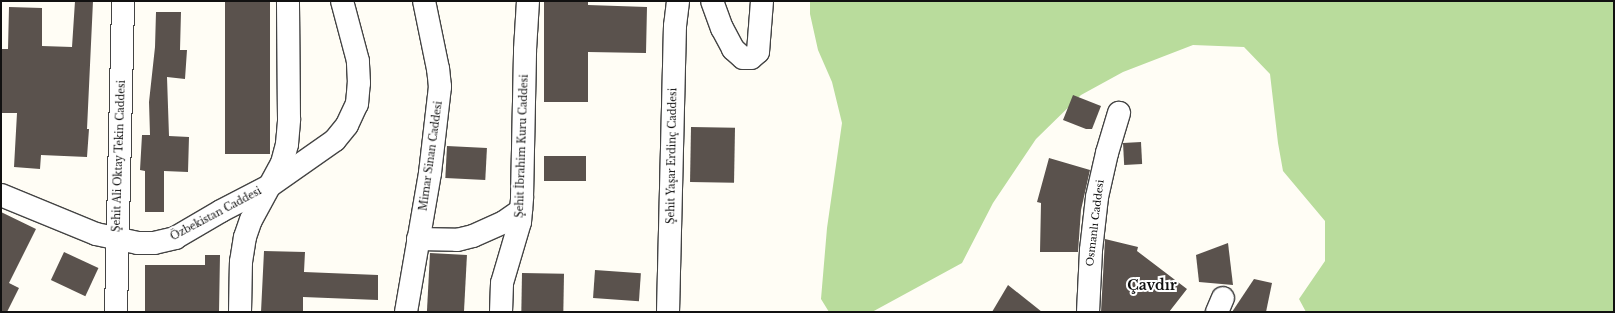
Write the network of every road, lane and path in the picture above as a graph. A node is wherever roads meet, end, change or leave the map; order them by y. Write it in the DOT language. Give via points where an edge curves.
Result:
graph roads {
  1 [pos="123,1"];
  2 [pos="288,1"];
  3 [pos="342,1"];
  4 [pos="424,1"];
  5 [pos="528,1"];
  6 [pos="678,1"];
  7 [pos="712,1"];
  8 [pos="762,1"];
  9 [pos="1119,113"];
  10 [pos="271,185"];
  11 [pos="1,195"];
  12 [pos="521,210"];
  13 [pos="418,239"];
  14 [pos="116,240"];
  15 [pos="116,312"];
  16 [pos="240,312"];
  17 [pos="406,312"];
  18 [pos="500,312"];
  19 [pos="668,312"];
  20 [pos="1088,312"];
  1 -- 14 [label="street, Şehit Ali Oktay Tekin Caddesi"];
  2 -- 10 [label="street" via="289,119 282,163"];
  3 -- 10 [label="street, Özbekistan Caddesi" via="358,61 357,104 347,126 336,140"];
  4 -- 13 [label="street, Mimar Sinan Caddesi" via="440,87 432,158"];
  5 -- 12 [label="street, Şehit İbrahim Kuru Caddesi" via="524,50"];
  6 -- 19 [label="street, Şehit Yaşar Erdinç Caddesi" via="675,26"];
  7 -- 8 [label="street" via="733,49 743,58 751,58 758,52"];
  9 -- 20 [label="street, Osmanlı Caddesi" via="1097,197"];
  10 -- 14 [label="street, Özbekistan Caddesi" via="175,238 154,243"];
  10 -- 16 [label="street" via="251,220 245,237 241,262"];
  11 -- 14 [label="street, Özbekistan Caddesi" via="78,228"];
  12 -- 13 [label="street" via="504,222 473,236 457,240"];
  12 -- 18 [label="street, Şehit İbrahim Kuru Caddesi" via="502,284"];
  13 -- 17 [label="street, Mimar Sinan Caddesi"];
  14 -- 15 [label="street, Şehit Ali Oktay Tekin Caddesi"];
}
